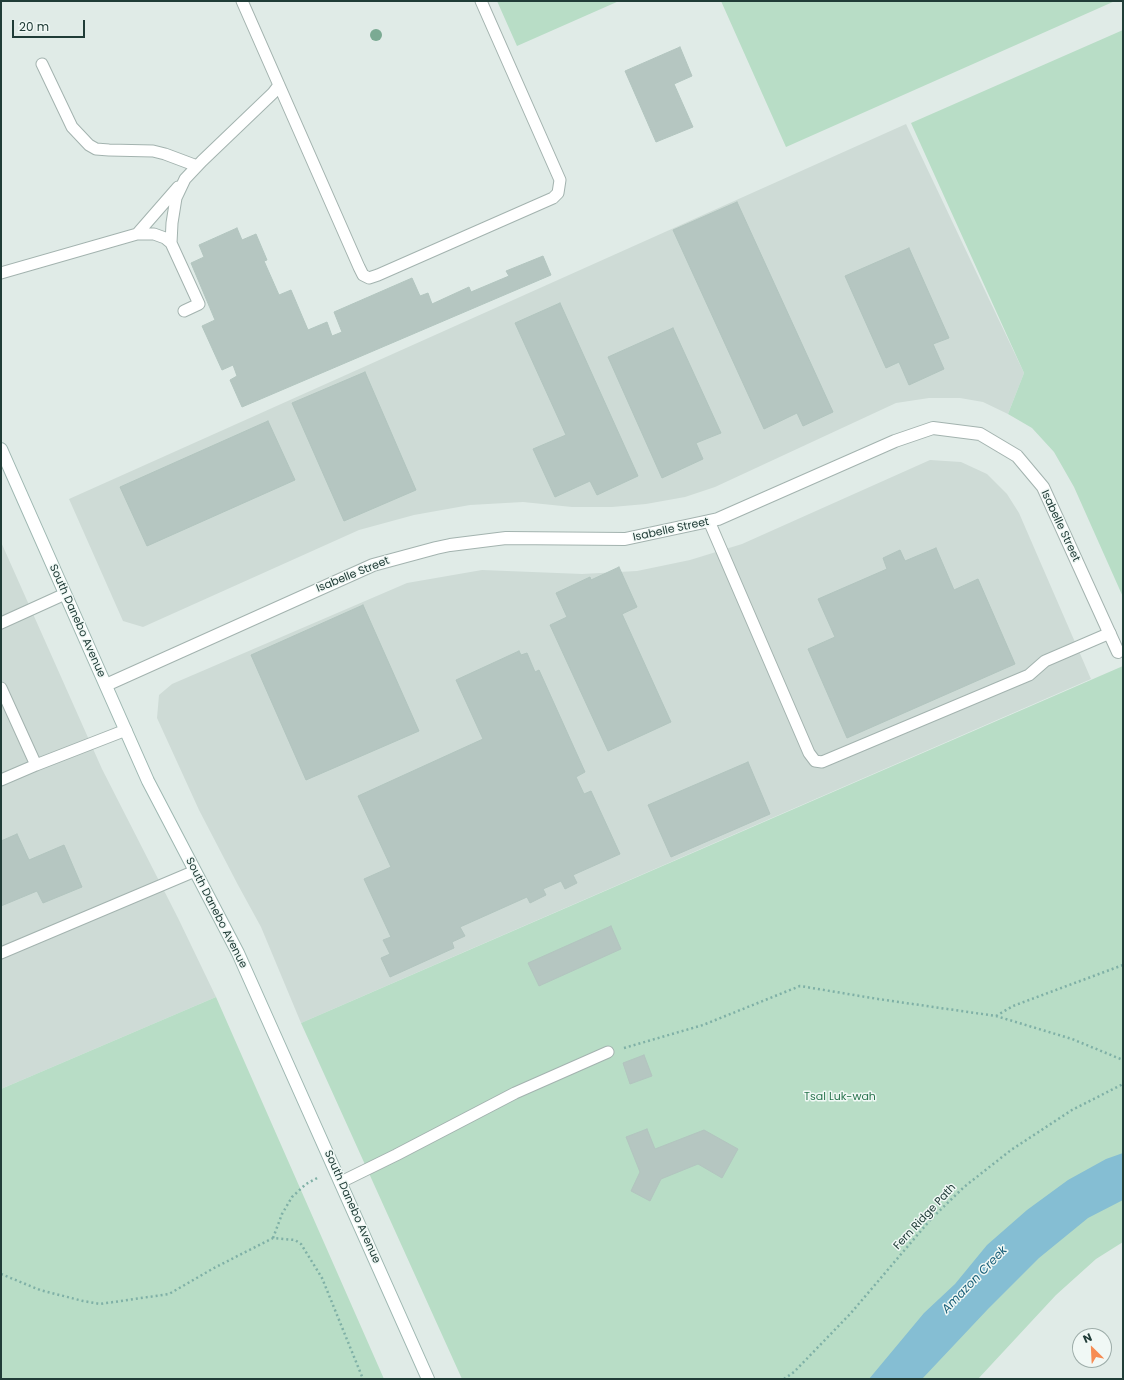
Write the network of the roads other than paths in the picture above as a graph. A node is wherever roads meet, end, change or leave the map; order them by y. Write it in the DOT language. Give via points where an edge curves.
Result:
graph roads {
  1 [pos="242,1"];
  2 [pos="481,1"];
  3 [pos="42,64"];
  4 [pos="279,85"];
  5 [pos="197,166"];
  6 [pos="185,179"];
  7 [pos="137,234"];
  8 [pos="171,243"];
  9 [pos="1,273"];
  10 [pos="184,311"];
  11 [pos="1,449"];
  12 [pos="709,521"];
  13 [pos="66,594"];
  14 [pos="1,623"];
  15 [pos="1110,634"];
  16 [pos="1118,652"];
  17 [pos="106,685"];
  18 [pos="1,688"];
  19 [pos="126,730"];
  20 [pos="36,765"];
  21 [pos="1,780"];
  22 [pos="195,871"];
  23 [pos="1,953"];
  24 [pos="608,1052"];
  25 [pos="341,1182"];
  26 [pos="428,1379"];
  1 -- 4 [label="lane"];
  2 -- 4 [label="lane" via="560,180 558,193 553,198 378,276 369,278 363,275"];
  3 -- 5 [label="lane" via="72,127 88,145 96,149 153,151"];
  4 -- 5 [label="lane"];
  5 -- 6 [label="lane"];
  6 -- 7 [label="lane"];
  6 -- 8 [label="lane" via="176,198"];
  7 -- 8 [label="lane" via="154,234"];
  7 -- 9 [label="lane"];
  8 -- 10 [label="lane" via="199,304"];
  11 -- 13 [label="street, South Danebo Avenue"];
  12 -- 15 [label="street, Isabelle Street" via="895,441 933,428 980,434 1017,456 1043,487"];
  12 -- 15 [label="lane" via="809,753 815,761 822,762 1029,675 1045,661"];
  12 -- 17 [label="street, Isabelle Street" via="626,540 506,538 415,553 373,565"];
  13 -- 14 [label="lane"];
  13 -- 17 [label="street, South Danebo Avenue"];
  15 -- 16 [label="street, Isabelle Street"];
  17 -- 19 [label="street, South Danebo Avenue"];
  18 -- 20 [label="lane"];
  19 -- 20 [label="lane"];
  19 -- 22 [label="street, South Danebo Avenue" via="148,781"];
  20 -- 21 [label="lane"];
  22 -- 23 [label="lane"];
  22 -- 25 [label="street, South Danebo Avenue" via="238,953"];
  24 -- 25 [label="lane" via="514,1092 396,1156"];
  25 -- 26 [label="street, South Danebo Avenue"];
}
